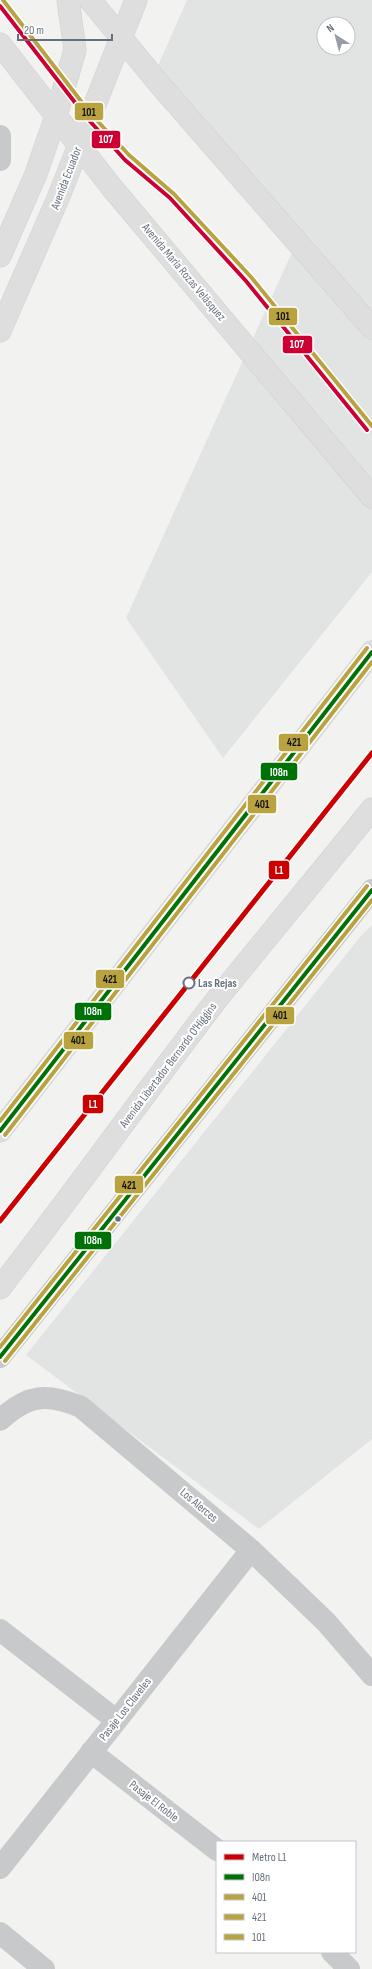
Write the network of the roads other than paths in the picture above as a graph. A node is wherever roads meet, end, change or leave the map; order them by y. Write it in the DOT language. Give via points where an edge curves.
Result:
graph roads {
  1 [pos="68,0"];
  2 [pos="90,0"];
  3 [pos="136,0"];
  4 [pos="122,36"];
  5 [pos="0,44"];
  6 [pos="56,116"];
  7 [pos="0,136"];
  8 [pos="79,145"];
  9 [pos="0,160"];
  10 [pos="0,256"];
  11 [pos="372,328"];
  12 [pos="0,331"];
  13 [pos="372,497"];
  14 [pos="372,652"];
  15 [pos="372,809"];
  16 [pos="372,890"];
  17 [pos="0,1131"];
  18 [pos="0,1288"];
  19 [pos="0,1357"];
  20 [pos="0,1420"];
  21 [pos="252,1550"];
  22 [pos="0,1630"];
  23 [pos="372,1674"];
  24 [pos="116,1720"];
  25 [pos="91,1752"];
  26 [pos="216,1849"];
  27 [pos="1,1866"];
  28 [pos="0,1933"];
  29 [pos="333,1953"];
  30 [pos="44,1969"];
  31 [pos="349,1969"];
  1 -- 6 [label="main road" via="75,50"];
  2 -- 4 [label="main road"];
  3 -- 4 [label="main road, Avenida Ecuador"];
  4 -- 8 [label="main road, Avenida Ecuador"];
  4 -- 11 [label="main road" via="161,86"];
  5 -- 6 [label="main road, Avenida María Rozas Velásquez"];
  6 -- 8 [label="main road, Avenida María Rozas Velásquez"];
  6 -- 10 [label="main road" via="36,174"];
  7 -- 9 [label="street"];
  8 -- 12 [label="main road, Avenida Ecuador"];
  8 -- 13 [label="main road, Avenida María Rozas Velásquez"];
  14 -- 17 [label="main road"];
  15 -- 18 [label="main road, Avenida Libertador Bernardo O'Higgins" via="216,1002"];
  16 -- 19 [label="street"];
  20 -- 21 [label="street, Los Alerces" via="17,1407 40,1397 54,1398 81,1407"];
  21 -- 23 [label="street, Los Alerces" via="326,1622"];
  21 -- 24 [label="street, Pasaje Los Claveles"];
  22 -- 24 [label="street"];
  24 -- 25 [label="street, Pasaje Los Claveles"];
  25 -- 26 [label="street, Pasaje El Roble"];
  25 -- 27 [label="street, Pasaje Los Claveles"];
  28 -- 30 [label="street"];
  29 -- 31 [label="street"];
}
